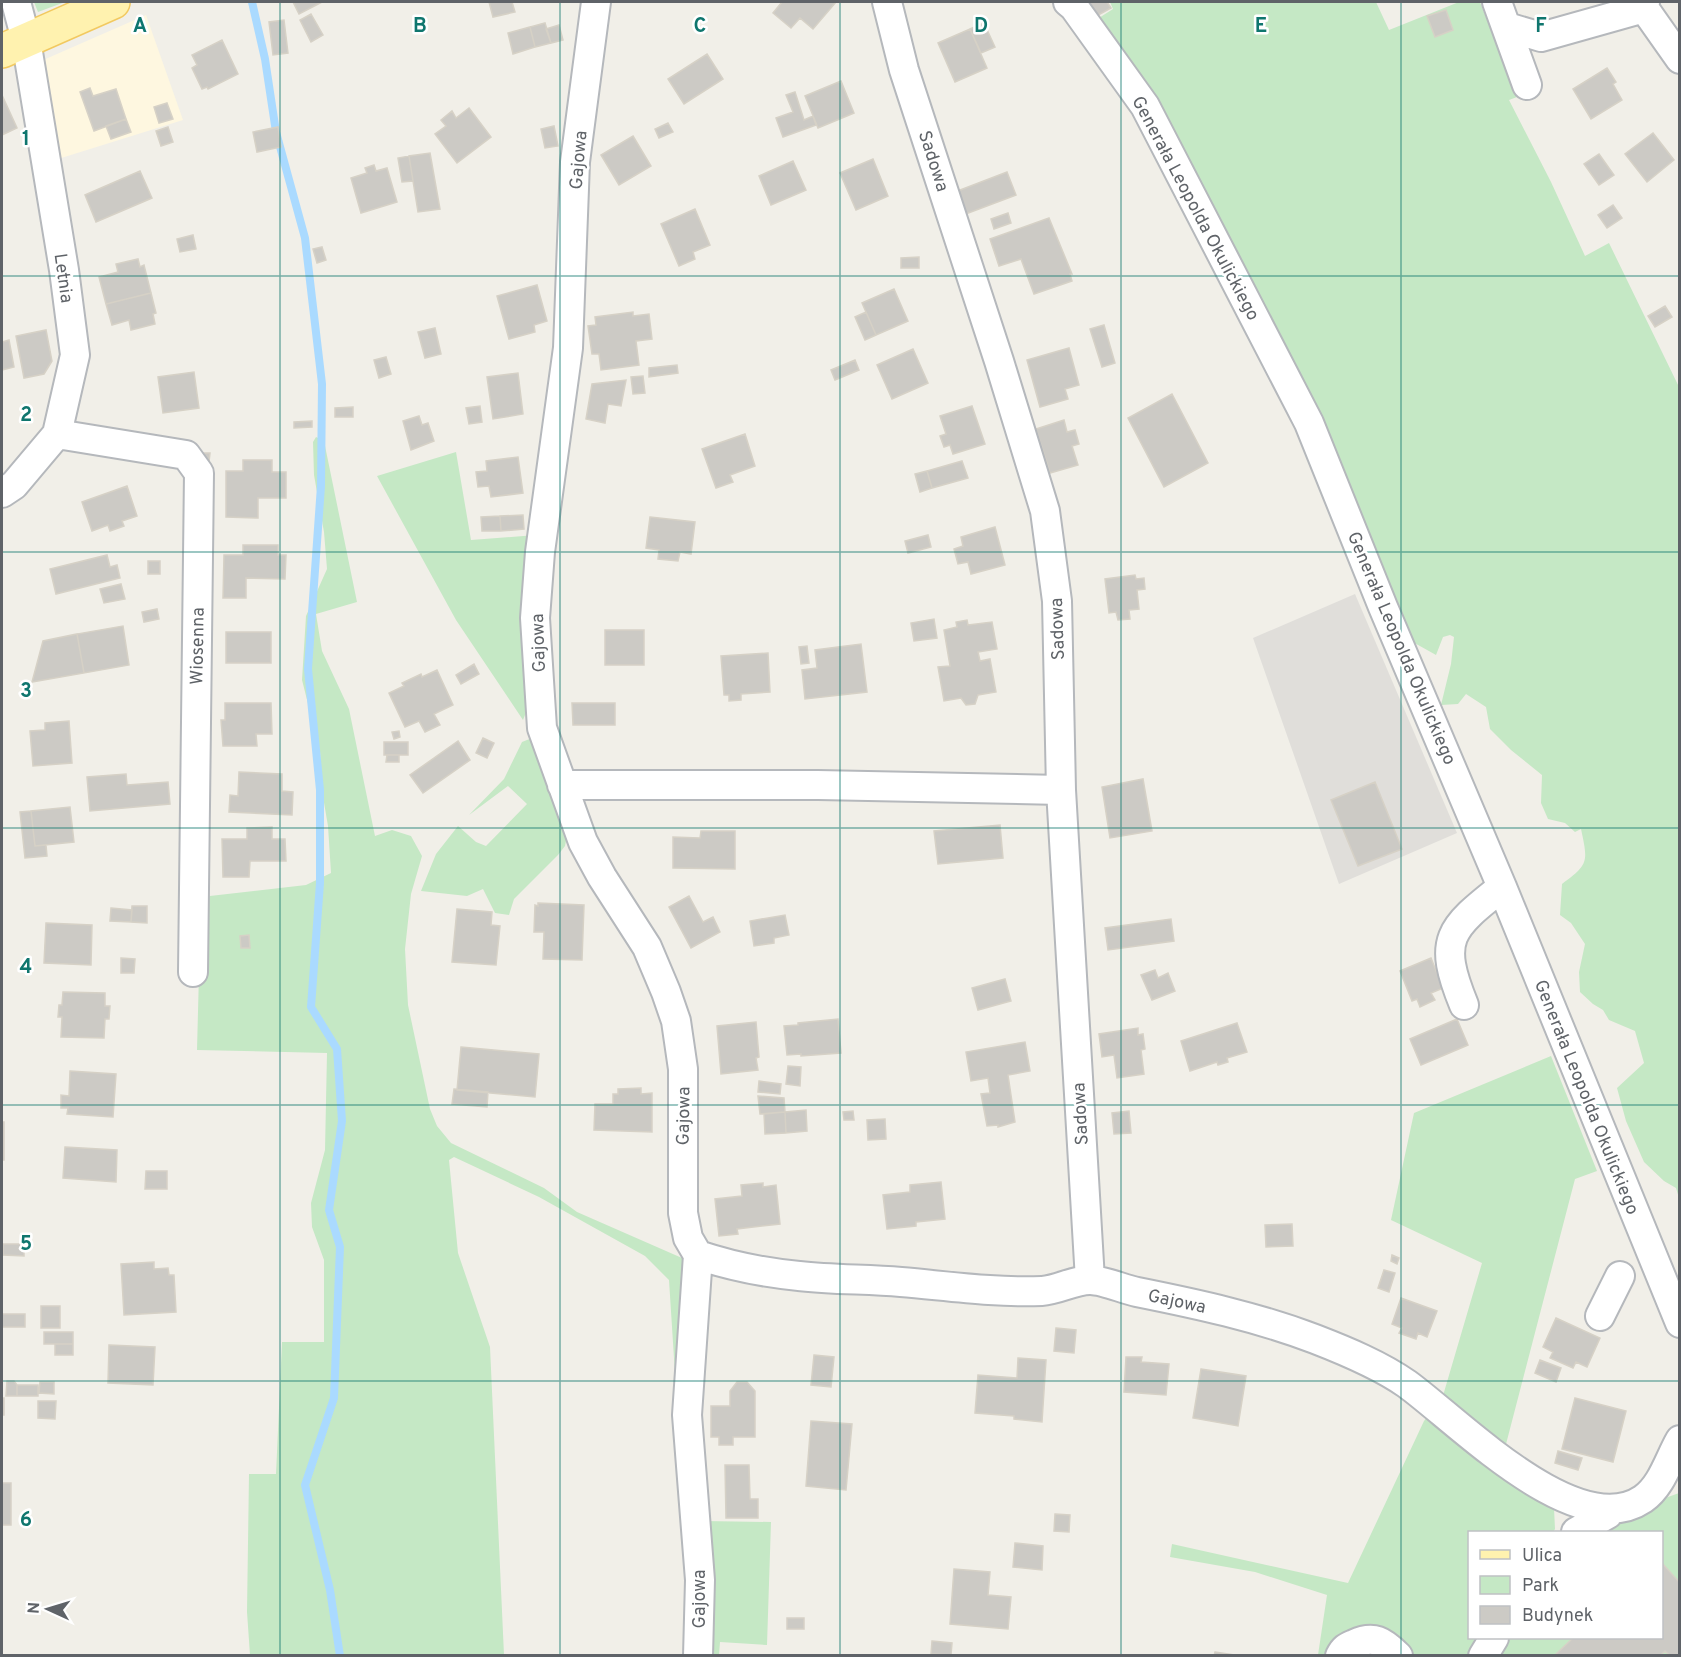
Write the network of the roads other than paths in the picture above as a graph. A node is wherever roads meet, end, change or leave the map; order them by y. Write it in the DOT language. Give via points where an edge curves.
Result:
graph roads {
  1 [pos="16,2"];
  2 [pos="113,2"];
  3 [pos="596,2"];
  4 [pos="887,2"];
  5 [pos="1068,2"];
  6 [pos="1645,5"];
  7 [pos="1502,14"];
  8 [pos="14,46"];
  9 [pos="1680,59"];
  10 [pos="1527,85"];
  11 [pos="57,434"];
  12 [pos="2,493"];
  13 [pos="562,785"];
  14 [pos="1061,790"];
  15 [pos="1502,887"];
  16 [pos="193,972"];
  17 [pos="1464,1005"];
  18 [pos="698,1255"];
  19 [pos="1620,1276"];
  20 [pos="1090,1280"];
  21 [pos="1600,1316"];
  22 [pos="1680,1323"];
  23 [pos="1680,1440"];
  24 [pos="1608,1509"];
  25 [pos="1580,1531"];
  26 [pos="1493,1639"];
  27 [pos="698,1656"];
  28 [pos="1340,1656"];
  29 [pos="1398,1656"];
  30 [pos="1483,1656"];
  1 -- 8 [label="street, Letnia"];
  2 -- 8 [label="main road"];
  3 -- 13 [label="street, Gajowa" via="575,162 568,348 540,552 535,618 542,728"];
  4 -- 14 [label="street, Sadowa" via="904,70 1045,511 1056,602"];
  5 -- 15 [label="street, Generała Leopolda Okulickiego" via="1145,106 1309,423"];
  6 -- 7 [label="street" via="1541,37"];
  6 -- 9 [label="street"];
  7 -- 10 [label="street"];
  8 -- 11 [label="street, Letnia" via="64,270 75,355"];
  11 -- 12 [label="street, Letnia" via="14,485"];
  11 -- 16 [label="street, Wiosenna" via="186,455 199,473"];
  13 -- 14 [label="street"];
  13 -- 18 [label="street, Gajowa" via="583,842 647,947 676,1021 683,1069 683,1213 688,1238"];
  14 -- 20 [label="street, Sadowa" via="1084,1096"];
  15 -- 17 [label="street" via="1466,916 1454,932 1449,952 1452,976"];
  15 -- 22 [label="street, Generała Leopolda Okulickiego"];
  18 -- 20 [label="street, Gajowa" via="797,1276 959,1289 1045,1291"];
  18 -- 27 [label="street, Gajowa" via="687,1415 700,1580"];
  19 -- 21 [label="street"];
  20 -- 24 [label="street, Gajowa" via="1266,1323 1353,1355 1406,1383 1511,1467 1553,1493"];
  23 -- 24 [label="street, Gajowa" via="1652,1491 1622,1508"];
  24 -- 25 [label="street, Gajowa" via="1608,1514"];
  26 -- 30 [label="street"];
  28 -- 29 [label="street" via="1344,1648 1367,1638 1386,1644"];
}
